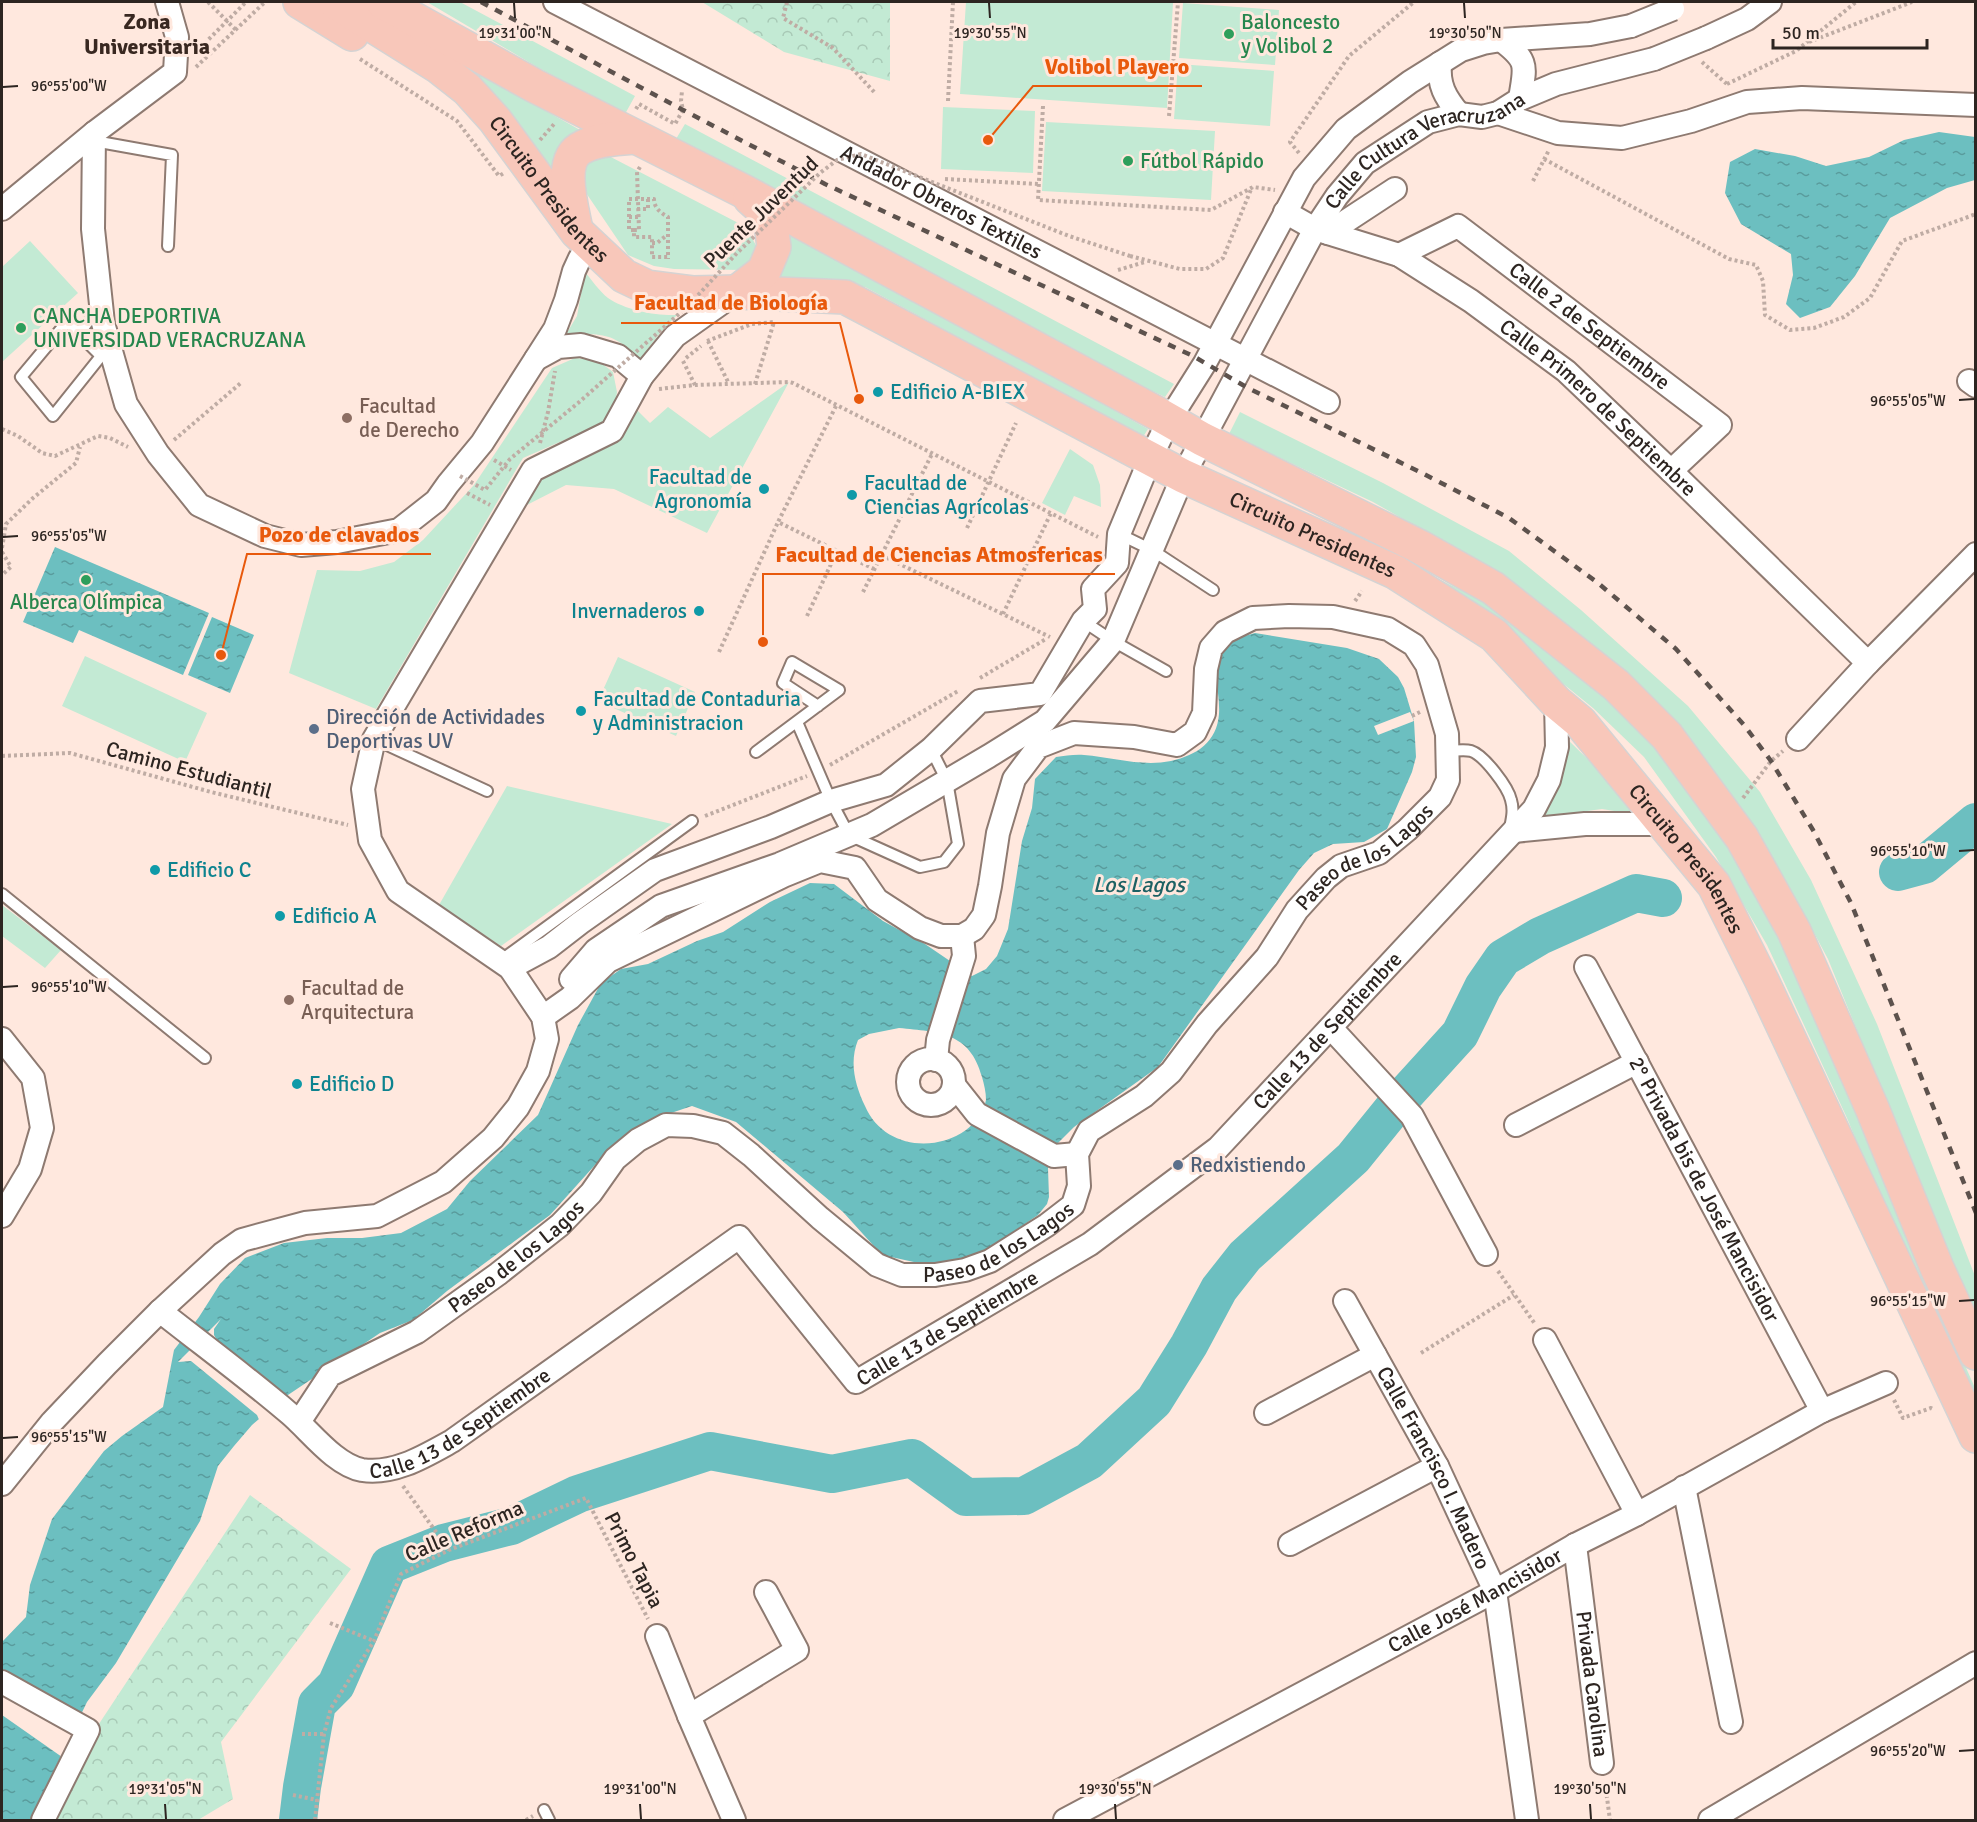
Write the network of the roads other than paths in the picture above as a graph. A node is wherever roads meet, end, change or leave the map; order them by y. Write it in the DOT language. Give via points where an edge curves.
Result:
graph roads {
  1 [pos="166,2"];
  2 [pos="300,2"];
  3 [pos="335,2"];
  4 [pos="383,2"];
  5 [pos="410,2"];
  6 [pos="555,2"];
  7 [pos="1770,2"];
  8 [pos="1678,5"];
  9 [pos="1501,40"];
  10 [pos="1440,63"];
  11 [pos="535,86"];
  12 [pos="1520,99"];
  13 [pos="1976,105"];
  14 [pos="1498,112"];
  15 [pos="1459,114"];
  16 [pos="495,120"];
  17 [pos="632,127"];
  18 [pos="94,137"];
  19 [pos="1395,189"];
  20 [pos="745,192"];
  21 [pos="2,209"];
  22 [pos="1285,212"];
  23 [pos="1322,231"];
  24 [pos="586,241"];
  25 [pos="168,246"];
  26 [pos="1399,255"];
  27 [pos="737,292"];
  28 [pos="102,309"];
  29 [pos="79,334"];
  30 [pos="1215,344"];
  31 [pos="536,359"];
  32 [pos="1245,359"];
  33 [pos="638,384"];
  34 [pos="1328,402"];
  35 [pos="1169,420"];
  36 [pos="1202,439"];
  37 [pos="1150,459"];
  38 [pos="1671,471"];
  39 [pos="1183,476"];
  40 [pos="1113,537"];
  41 [pos="1152,550"];
  42 [pos="1976,554"];
  43 [pos="1213,590"];
  44 [pos="1083,621"];
  45 [pos="1113,641"];
  46 [pos="1868,663"];
  47 [pos="1166,671"];
  48 [pos="1556,702"];
  49 [pos="818,706"];
  50 [pos="797,722"];
  51 [pos="374,739"];
  52 [pos="1798,739"];
  53 [pos="931,749"];
  54 [pos="756,752"];
  55 [pos="1447,752"];
  56 [pos="946,781"];
  57 [pos="487,791"];
  58 [pos="831,801"];
  59 [pos="692,821"];
  60 [pos="1664,824"];
  61 [pos="1512,834"];
  62 [pos="849,835"];
  63 [pos="2,894"];
  64 [pos="963,946"];
  65 [pos="505,965"];
  66 [pos="1587,967"];
  67 [pos="543,1017"];
  68 [pos="1330,1028"];
  69 [pos="2,1040"];
  70 [pos="205,1058"];
  71 [pos="936,1060"];
  72 [pos="1637,1062"];
  73 [pos="954,1085"];
  74 [pos="1516,1125"];
  75 [pos="1066,1155"];
  76 [pos="2,1216"];
  77 [pos="1486,1254"];
  78 [pos="1345,1301"];
  79 [pos="167,1317"];
  80 [pos="1545,1340"];
  81 [pos="1976,1353"];
  82 [pos="1375,1356"];
  83 [pos="1886,1383"];
  84 [pos="1822,1411"];
  85 [pos="1266,1413"];
  86 [pos="295,1418"];
  87 [pos="1976,1436"];
  88 [pos="1437,1466"];
  89 [pos="2,1484"];
  90 [pos="1684,1487"];
  91 [pos="1637,1514"];
  92 [pos="1290,1544"];
  93 [pos="1575,1545"];
  94 [pos="1495,1591"];
  95 [pos="766,1592"];
  96 [pos="657,1636"];
  97 [pos="1976,1663"];
  98 [pos="2,1682"];
  99 [pos="688,1716"];
  100 [pos="1731,1722"];
  101 [pos="1602,1763"];
  102 [pos="43,1821"];
  103 [pos="734,1821"];
  104 [pos="1065,1821"];
  105 [pos="1527,1821"];
  106 [pos="1710,1821"];
  1 -- 18 [label="street" via="177,37 175,72"];
  2 -- 16 [label="main road"];
  3 -- 16 [label="main road, Circuito Presidentes" via="439,67 467,89"];
  4 -- 11 [label="main road, Circuito Presidentes"];
  5 -- 11 [label="main road"];
  6 -- 30 [label="street, Andador Obreros Textiles"];
  7 -- 12 [label="street, Calle Cultura Veracruzana, bridge" via="1747,19 1706,38"];
  8 -- 9 [label="street, Calle Cultura Veracruzana, bridge" via="1631,26 1590,34"];
  9 -- 10 [label="street, Calle Cultura Veracruzana" via="1461,50"];
  9 -- 12 [label="street" via="1518,53 1525,69"];
  10 -- 15 [label="street" via="1438,77 1447,100"];
  10 -- 22 [label="street, Calle Cultura Veracruzana" via="1346,129 1304,178"];
  11 -- 17 [label="main road, Circuito Presidentes" via="570,105"];
  12 -- 14 [label="street, Calle Cultura Veracruzana"];
  13 -- 14 [label="street" via="1802,98 1747,102 1622,138 1558,133"];
  14 -- 15 [label="street, Calle Cultura Veracruzana" via="1482,117"];
  15 -- 23 [label="street, Calle Cultura Veracruzana" via="1428,122 1365,163 1337,196"];
  16 -- 24 [label="main road, Circuito Presidentes" via="512,168"];
  17 -- 20 [label="main road, Circuito Presidentes"];
  17 -- 24 [label="main road" via="580,148 570,162 567,185"];
  18 -- 21 [label="street"];
  18 -- 25 [label="lane" via="172,155"];
  18 -- 28 [label="street" via="93,229"];
  19 -- 23 [label="street"];
  20 -- 27 [label="main road" via="770,216 774,246 764,271"];
  20 -- 35 [label="main road, Circuito Presidentes"];
  22 -- 23 [label="street, Calle Primero de Septiembre"];
  22 -- 30 [label="street, Calle Cultura Veracruzana"];
  23 -- 26 [label="street, Calle Primero de Septiembre"];
  23 -- 32 [label="street, Calle Cultura Veracruzana"];
  24 -- 27 [label="main road, Circuito Presidentes" via="624,276 647,287 694,293"];
  24 -- 31 [label="street" via="587,253 574,271 555,329"];
  26 -- 38 [label="street, Calle Primero de Septiembre" via="1471,301 1566,371"];
  26 -- 38 [label="street, Calle 2 de Septiembre" via="1458,226 1719,425"];
  27 -- 33 [label="street" via="675,336"];
  27 -- 37 [label="main road, Circuito Presidentes" via="845,297"];
  28 -- 29 [label="lane"];
  28 -- 31 [label="street" via="126,404 158,454 199,505 265,536 301,545 399,530 436,501 474,453"];
  29 -- 29 [label="lane" via="101,356 53,416 21,377 67,322"];
  30 -- 32 [label="street, Andador Obreros Textiles"];
  30 -- 35 [label="street, Calle Cultura Veracruzana"];
  31 -- 33 [label="street" via="558,347 581,345 618,356"];
  32 -- 34 [label="street, Andador Obreros Textiles"];
  32 -- 36 [label="street, Calle Cultura Veracruzana"];
  33 -- 51 [label="street" via="612,431 530,474"];
  35 -- 36 [label="main road, Circuito Presidentes"];
  35 -- 37 [label="street, Calle Cultura Veracruzana"];
  36 -- 39 [label="street, Calle Cultura Veracruzana"];
  36 -- 81 [label="main road, Circuito Presidentes" via="1420,547 1493,588 1616,685 1667,736 1742,838 1794,931"];
  37 -- 39 [label="main road, Circuito Presidentes"];
  37 -- 40 [label="street, Calle Cultura Veracruzana"];
  38 -- 46 [label="street, Calle Primero de Septiembre"];
  39 -- 41 [label="street, Calle Cultura Veracruzana"];
  39 -- 48 [label="main road, Circuito Presidentes" via="1395,572 1494,635"];
  40 -- 41 [label="lane"];
  40 -- 44 [label="street, Calle Cultura Veracruzana" via="1117,562 1093,589 1095,609"];
  41 -- 43 [label="lane"];
  41 -- 45 [label="street, Calle Cultura Veracruzana"];
  42 -- 46 [label="street"];
  44 -- 45 [label="lane"];
  44 -- 53 [label="street" via="1040,694 980,701"];
  45 -- 47 [label="lane"];
  45 -- 56 [label="street, Calle Cultura Veracruzana" via="1044,721"];
  46 -- 52 [label="street"];
  48 -- 60 [label="main road, Circuito Presidentes" via="1580,722"];
  48 -- 61 [label="street, Calle 13 de Septiembre" via="1557,747 1550,780 1534,809"];
  49 -- 49 [label="lane" via="839,690 792,662 783,682"];
  49 -- 50 [label="lane"];
  50 -- 54 [label="lane"];
  50 -- 58 [label="lane"];
  51 -- 57 [label="lane"];
  51 -- 65 [label="street" via="363,789 368,829 398,891"];
  53 -- 56 [label="lane"];
  53 -- 58 [label="street" via="886,784"];
  55 -- 61 [label="lane" via="1468,750 1479,754 1511,798"];
  55 -- 64 [label="street, Paseo de los Lagos" via="1439,702 1427,665 1414,645 1388,629 1333,617 1253,618 1225,632 1211,648 1204,713 1195,732 1177,745 1134,737 1074,734 1038,747 1014,780 998,833 984,915"];
  55 -- 75 [label="street, Paseo de los Lagos" via="1448,780 1440,797 1379,853 1341,866 1326,878 1297,910 1267,957 1207,1024 1171,1072 1144,1096 1089,1131"];
  56 -- 62 [label="street, Calle Cultura Veracruzana"];
  56 -- 62 [label="lane" via="958,844 944,862 920,867"];
  58 -- 62 [label="lane"];
  58 -- 65 [label="street" via="655,870 549,947"];
  59 -- 65 [label="lane"];
  60 -- 61 [label="street" via="1585,824"];
  60 -- 87 [label="main road, Circuito Presidentes" via="1714,885"];
  61 -- 68 [label="street, Calle 13 de Septiembre"];
  62 -- 67 [label="street, Calle Cultura Veracruzana" via="661,906 596,950"];
  63 -- 70 [label="lane"];
  64 -- 67 [label="street" via="920,928 877,900 855,868 820,861 608,961 570,998"];
  64 -- 71 [label="street"];
  65 -- 67 [label="street"];
  66 -- 72 [label="street, 2° Privada bis de José Mancisidor"];
  67 -- 79 [label="street" via="547,1039 538,1071 518,1107 493,1138 443,1182 377,1216 305,1223 242,1240 222,1254"];
  68 -- 77 [label="street" via="1412,1116"];
  68 -- 86 [label="street, Calle 13 de Septiembre" via="1218,1148 1099,1237 856,1382 739,1237 452,1442 415,1461 378,1471 359,1469 339,1460"];
  69 -- 76 [label="street" via="33,1078 42,1128 30,1168"];
  71 -- 73 [label="street" via="947,1066"];
  71 -- 73 [label="street" via="921,1062 910,1073 912,1096 925,1105 933,1105 947,1099"];
  72 -- 74 [label="street"];
  72 -- 84 [label="street, 2° Privada bis de José Mancisidor"];
  73 -- 75 [label="street" via="977,1114"];
  75 -- 86 [label="street, Paseo de los Lagos" via="1079,1186 1073,1205 1047,1225 990,1261 965,1270 902,1275 878,1264 820,1218 723,1133 666,1125 638,1140 615,1159 591,1193 560,1225 498,1274 417,1332 330,1375"];
  78 -- 82 [label="street, Calle Francisco I. Madero"];
  79 -- 86 [label="street, Calle 13 de Septiembre"];
  79 -- 89 [label="street" via="52,1422"];
  80 -- 91 [label="street"];
  82 -- 85 [label="street"];
  82 -- 88 [label="street, Calle Francisco I. Madero"];
  83 -- 84 [label="street, Calle José Mancisidor"];
  84 -- 90 [label="street, Calle José Mancisidor"];
  88 -- 92 [label="street"];
  88 -- 94 [label="street, Calle Francisco I. Madero"];
  90 -- 91 [label="street, Calle José Mancisidor"];
  90 -- 100 [label="street"];
  91 -- 93 [label="street, Calle José Mancisidor"];
  93 -- 94 [label="street, Calle José Mancisidor"];
  93 -- 101 [label="street, Privada Carolina"];
  94 -- 104 [label="street, Calle José Mancisidor"];
  94 -- 105 [label="street, Calle Francisco I. Madero"];
  95 -- 99 [label="street" via="797,1650"];
  96 -- 99 [label="street"];
  97 -- 106 [label="street"];
  98 -- 102 [label="street" via="83,1728"];
  99 -- 103 [label="street"];
}
